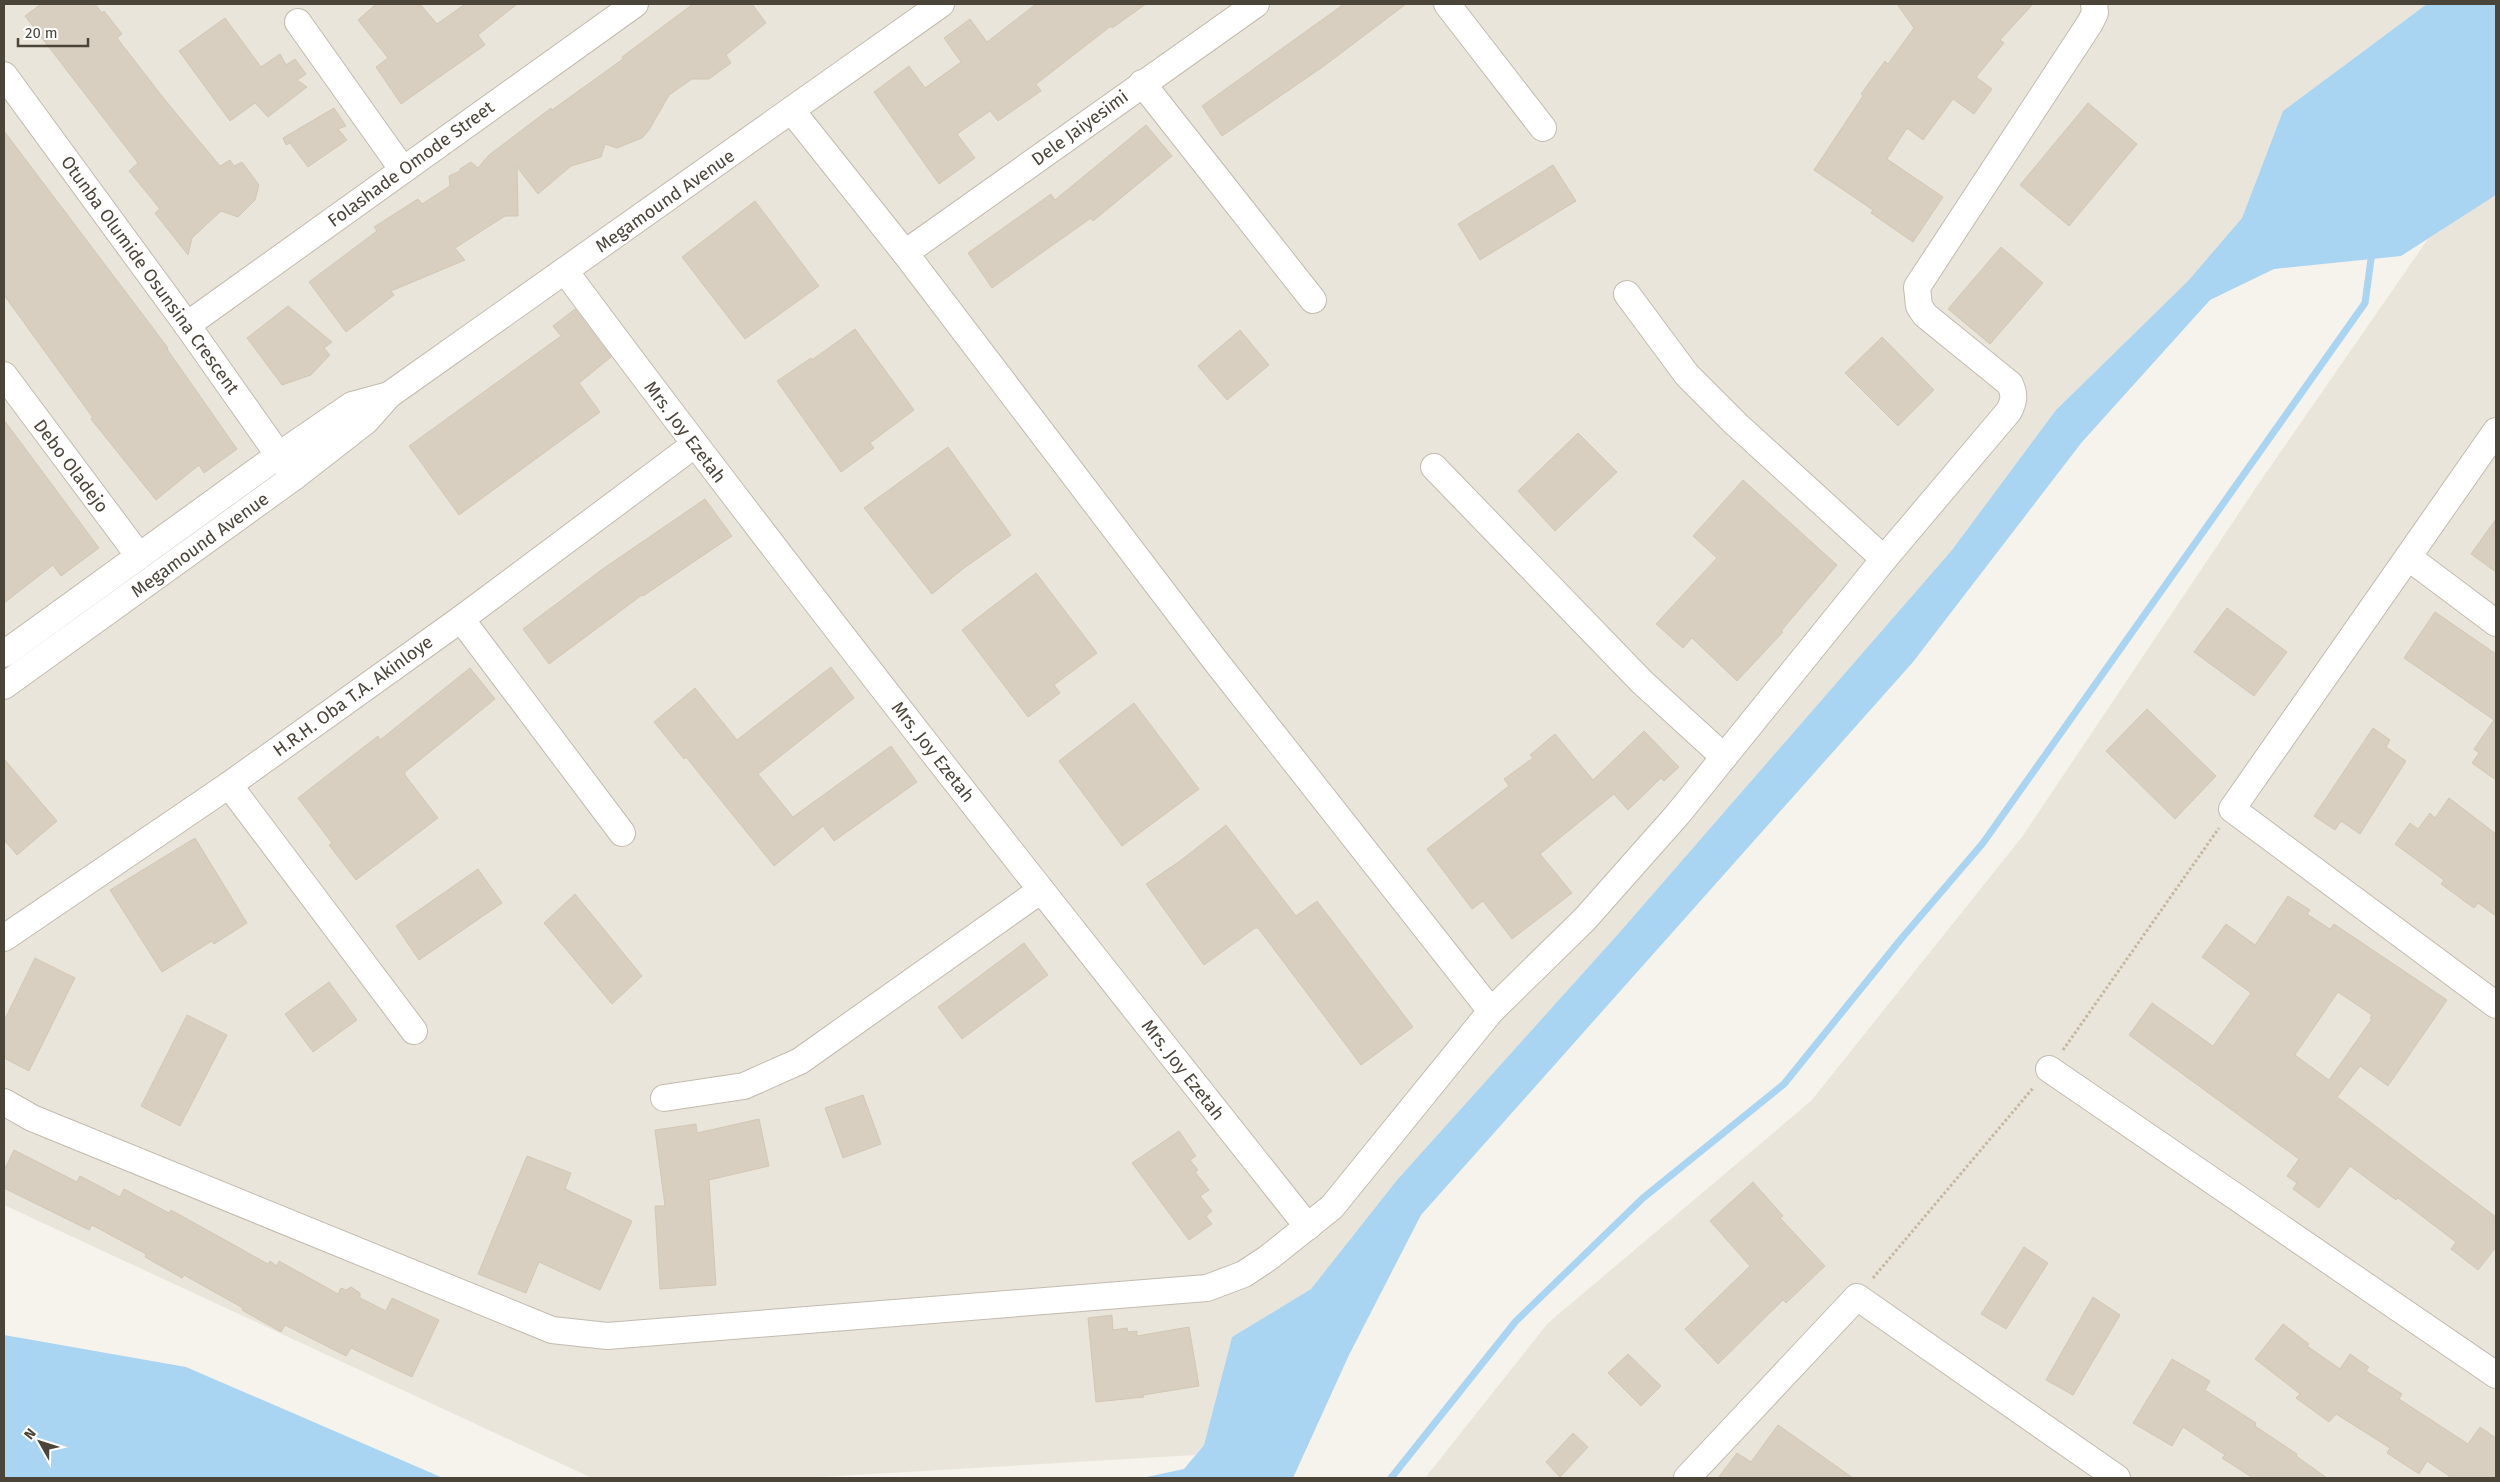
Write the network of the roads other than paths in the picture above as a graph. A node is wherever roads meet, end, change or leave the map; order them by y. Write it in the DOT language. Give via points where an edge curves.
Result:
graph roads {
  1 [pos="636,4"];
  2 [pos="940,4"];
  3 [pos="1256,4"];
  4 [pos="1447,4"];
  5 [pos="2094,4"];
  6 [pos="298,22"];
  7 [pos="4,75"];
  8 [pos="1142,83"];
  9 [pos="792,111"];
  10 [pos="1543,128"];
  11 [pos="403,170"];
  12 [pos="905,253"];
  13 [pos="566,271"];
  14 [pos="1627,294"];
  15 [pos="1313,300"];
  16 [pos="188,325"];
  17 [pos="4,375"];
  18 [pos="389,395"];
  19 [pos="2496,431"];
  20 [pos="694,445"];
  21 [pos="279,455"];
  22 [pos="1434,467"];
  23 [pos="294,477"];
  24 [pos="139,556"];
  25 [pos="2408,557"];
  26 [pos="1884,559"];
  27 [pos="461,619"];
  28 [pos="2496,623"];
  29 [pos="4,654"];
  30 [pos="4,686"];
  31 [pos="1724,757"];
  32 [pos="229,785"];
  33 [pos="622,833"];
  34 [pos="1041,890"];
  35 [pos="4,938"];
  36 [pos="2496,1005"];
  37 [pos="1491,1011"];
  38 [pos="414,1031"];
  39 [pos="2049,1069"];
  40 [pos="664,1098"];
  41 [pos="4,1102"];
  42 [pos="1308,1227"];
  43 [pos="2496,1375"];
  44 [pos="1687,1478"];
  45 [pos="2117,1478"];
  1 -- 11 [label="street, Folashade Omode Street"];
  2 -- 9 [label="street, Megamound Avenue"];
  3 -- 8 [label="street, Dele Jaiyesimi"];
  4 -- 10 [label="street"];
  5 -- 26 [label="street" via="2095,13 2090,24 1917,287 1919,306 1925,316 2010,384 2014,401"];
  6 -- 11 [label="street"];
  7 -- 16 [label="street, Otunba Olumide Osunsina Crescent"];
  8 -- 12 [label="street, Dele Jaiyesimi"];
  8 -- 15 [label="street"];
  9 -- 12 [label="street"];
  9 -- 13 [label="street, Megamound Avenue"];
  11 -- 16 [label="street, Folashade Omode Street"];
  12 -- 37 [label="street" via="1214,659"];
  13 -- 18 [label="street, Megamound Avenue"];
  13 -- 20 [label="street, Mrs. Joy Ezetah"];
  14 -- 26 [label="street" via="1687,375"];
  16 -- 21 [label="street, Otunba Olumide Osunsina Crescent"];
  17 -- 24 [label="street, Debo Oladejo"];
  18 -- 21 [label="street, Megamound Avenue" via="352,405"];
  18 -- 23 [label="street, Megamound Avenue" via="366,421"];
  19 -- 25 [label="street"];
  20 -- 27 [label="street, H.R.H. Oba T.A. Akinloye"];
  20 -- 34 [label="street, Mrs. Joy Ezetah"];
  21 -- 23 [label="street, Otunba Olumide Osunsina Crescent"];
  21 -- 24 [label="street, Megamound Avenue"];
  22 -- 31 [label="street" via="1642,682"];
  23 -- 30 [label="street, Megamound Avenue"];
  24 -- 29 [label="street, Megamound Avenue"];
  25 -- 28 [label="street"];
  25 -- 36 [label="street" via="2232,809"];
  26 -- 31 [label="street"];
  27 -- 32 [label="street, H.R.H. Oba T.A. Akinloye"];
  27 -- 33 [label="street"];
  31 -- 37 [label="street" via="1585,919"];
  32 -- 35 [label="street, H.R.H. Oba T.A. Akinloye"];
  32 -- 38 [label="street"];
  34 -- 40 [label="street" via="800,1061 744,1086"];
  34 -- 42 [label="street, Mrs. Joy Ezetah"];
  37 -- 42 [label="street" via="1332,1207"];
  39 -- 43 [label="street"];
  41 -- 42 [label="street" via="32,1118 552,1330 606,1336 1207,1288 1252,1269"];
  44 -- 45 [label="street" via="1857,1297"];
}
